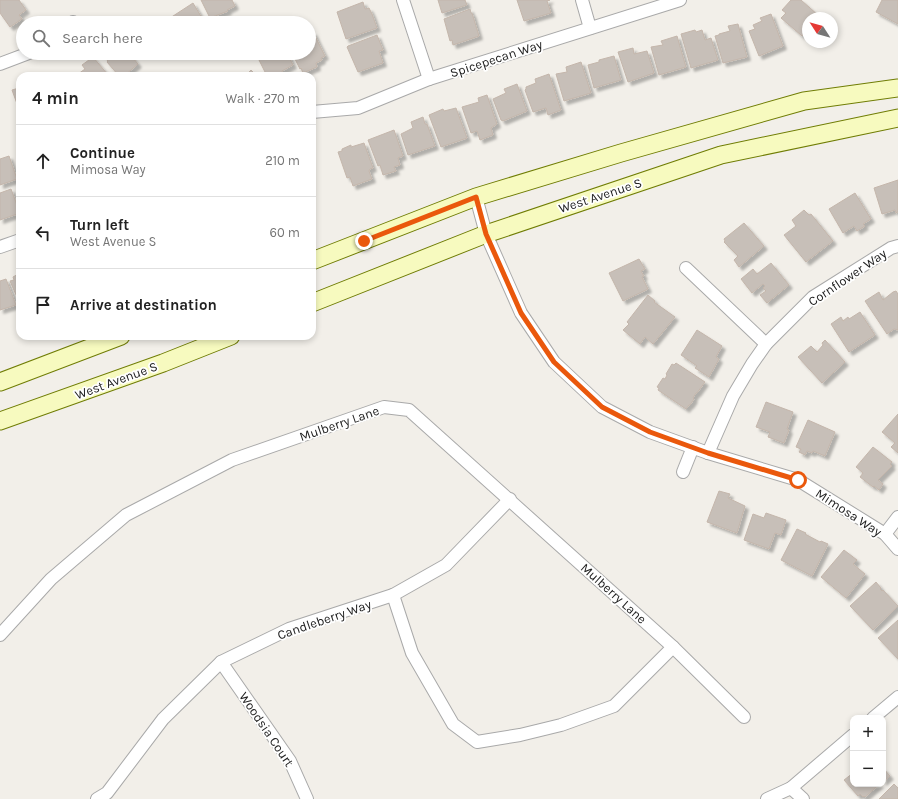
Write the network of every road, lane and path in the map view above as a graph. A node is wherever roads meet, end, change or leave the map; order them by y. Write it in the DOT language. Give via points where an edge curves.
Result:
graph roads {
  1 [pos="403,0"];
  2 [pos="582,0"];
  3 [pos="680,0"];
  4 [pos="590,28"];
  5 [pos="16,58"];
  6 [pos="0,64"];
  7 [pos="429,79"];
  8 [pos="898,88"];
  9 [pos="316,112"];
  10 [pos="898,118"];
  11 [pos="476,197"];
  12 [pos="486,234"];
  13 [pos="16,241"];
  14 [pos="898,246"];
  15 [pos="0,247"];
  16 [pos="316,259"];
  17 [pos="686,268"];
  18 [pos="316,301"];
  19 [pos="110,340"];
  20 [pos="221,340"];
  21 [pos="766,344"];
  22 [pos="0,382"];
  23 [pos="0,421"];
  24 [pos="693,447"];
  25 [pos="708,453"];
  26 [pos="683,472"];
  27 [pos="510,499"];
  28 [pos="898,517"];
  29 [pos="885,534"];
  30 [pos="898,549"];
  31 [pos="393,595"];
  32 [pos="0,633"];
  33 [pos="673,647"];
  34 [pos="221,662"];
  35 [pos="898,697"];
  36 [pos="877,715"];
  37 [pos="744,717"];
  38 [pos="850,738"];
  39 [pos="791,788"];
  40 [pos="105,797"];
  41 [pos="307,799"];
  42 [pos="767,799"];
  43 [pos="803,799"];
  1 -- 7 [label="street"];
  2 -- 4 [label="street"];
  3 -- 4 [label="street, Spicepecan Way"];
  4 -- 7 [label="street, Spicepecan Way"];
  5 -- 6 [label="street"];
  7 -- 9 [label="street, Spicepecan Way" via="358,108"];
  8 -- 11 [label="street" via="804,101"];
  10 -- 12 [label="street, West Avenue S" via="721,155"];
  11 -- 12 [label="street, Mimosa Way"];
  11 -- 16 [label="street"];
  12 -- 18 [label="street, West Avenue S"];
  12 -- 24 [label="street, Mimosa Way" via="521,313 554,362 602,407 650,432"];
  13 -- 15 [label="street"];
  14 -- 21 [label="street, Cornflower Way" via="813,297"];
  17 -- 21 [label="street"];
  19 -- 22 [label="street"];
  20 -- 23 [label="street, West Avenue S"];
  21 -- 25 [label="street, Cornflower Way" via="733,396"];
  24 -- 25 [label="street, Mimosa Way"];
  24 -- 26 [label="street"];
  25 -- 29 [label="street, Mimosa Way" via="798,480"];
  27 -- 31 [label="street, Candleberry Way" via="446,565"];
  27 -- 32 [label="street, Mulberry Lane" via="409,410 384,407 232,460 126,515 51,579"];
  27 -- 33 [label="street, Mulberry Lane"];
  28 -- 29 [label="street"];
  29 -- 30 [label="street, Mimosa Way"];
  31 -- 33 [label="street" via="415,659 453,724 478,742 561,725 614,706"];
  31 -- 34 [label="street, Candleberry Way" via="289,629"];
  33 -- 37 [label="street, Mulberry Lane"];
  34 -- 40 [label="street, Candleberry Way" via="163,719"];
  34 -- 41 [label="street, Woodsia Court" via="290,761"];
  35 -- 36 [label="street"];
  38 -- 39 [label="street"];
  39 -- 42 [label="street"];
  39 -- 43 [label="street"];
}
